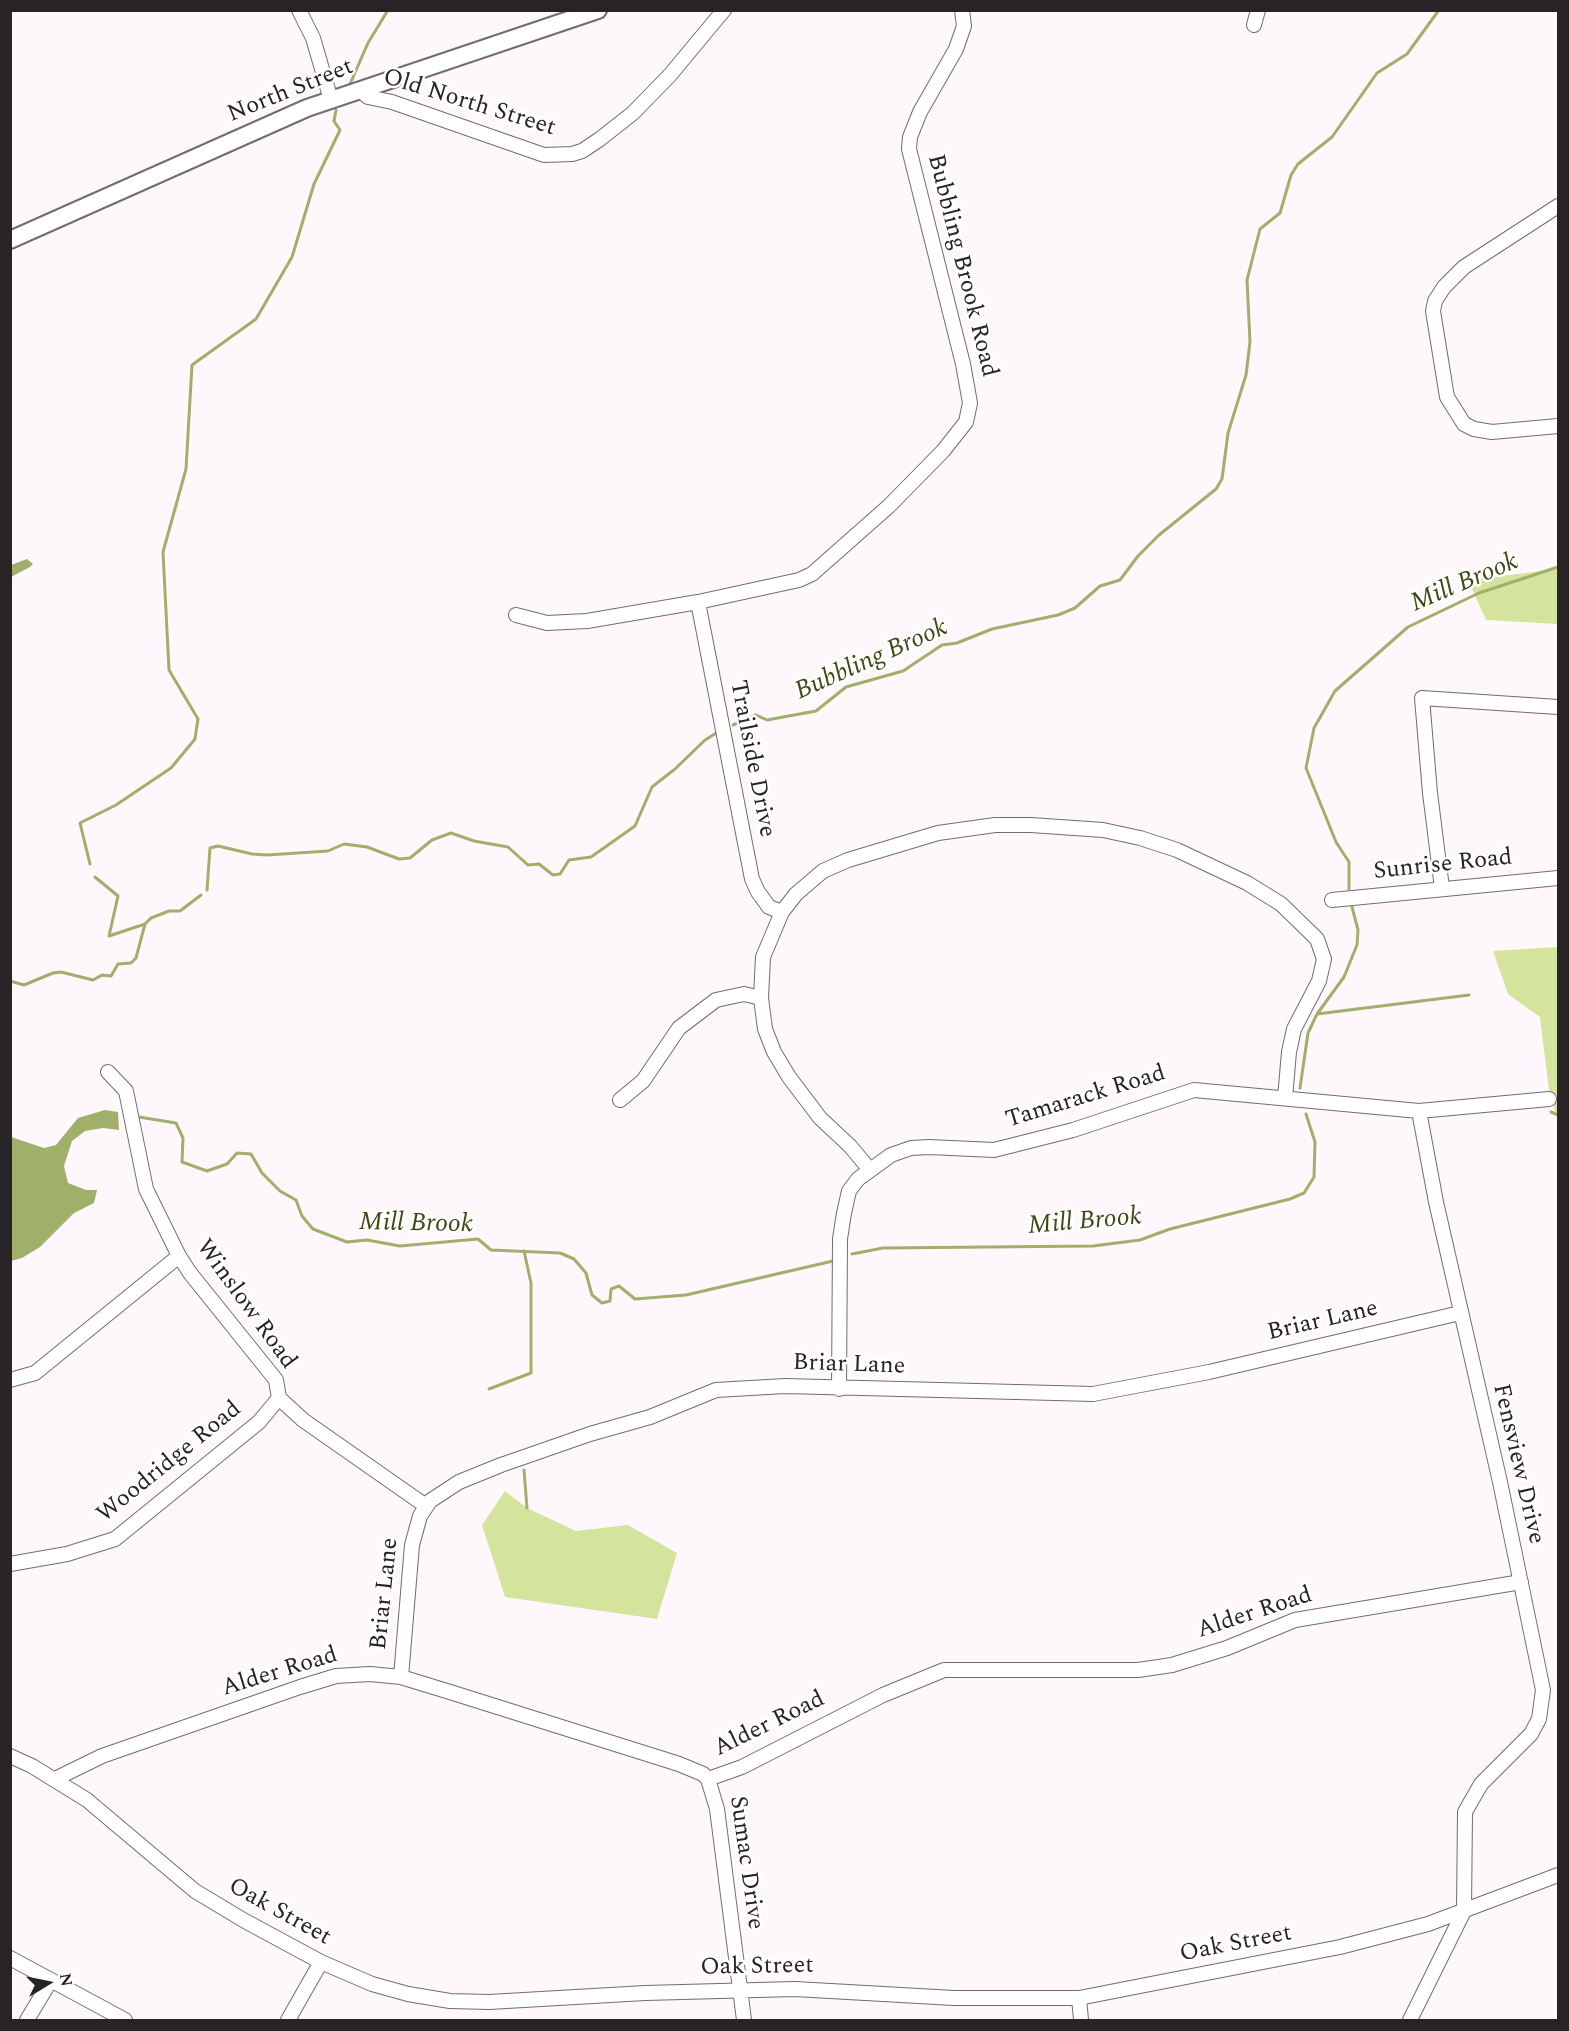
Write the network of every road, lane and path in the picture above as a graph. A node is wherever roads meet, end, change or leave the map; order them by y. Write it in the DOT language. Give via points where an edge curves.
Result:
graph roads {
  1 [pos="299,10"];
  2 [pos="598,10"];
  3 [pos="724,10"];
  4 [pos="962,10"];
  5 [pos="1258,10"];
  6 [pos="1254,25"];
  7 [pos="360,90"];
  8 [pos="331,100"];
  9 [pos="1558,206"];
  10 [pos="10,240"];
  11 [pos="1558,426"];
  12 [pos="698,602"];
  13 [pos="516,615"];
  14 [pos="1558,707"];
  15 [pos="1558,878"];
  16 [pos="1442,888"];
  17 [pos="1332,900"];
  18 [pos="782,912"];
  19 [pos="761,998"];
  20 [pos="108,1072"];
  21 [pos="1285,1098"];
  22 [pos="1549,1099"];
  23 [pos="620,1100"];
  24 [pos="1419,1111"];
  25 [pos="870,1170"];
  26 [pos="179,1256"];
  27 [pos="1460,1313"];
  28 [pos="10,1380"];
  29 [pos="839,1389"];
  30 [pos="279,1398"];
  31 [pos="426,1506"];
  32 [pos="10,1564"];
  33 [pos="1521,1582"];
  34 [pos="401,1677"];
  35 [pos="10,1756"];
  36 [pos="55,1779"];
  37 [pos="708,1779"];
  38 [pos="1558,1875"];
  39 [pos="1464,1911"];
  40 [pos="10,1958"];
  41 [pos="321,1962"];
  42 [pos="51,1980"];
  43 [pos="741,1989"];
  44 [pos="1079,1998"];
  45 [pos="27,2020"];
  46 [pos="125,2020"];
  47 [pos="288,2020"];
  48 [pos="744,2020"];
  49 [pos="1081,2020"];
  50 [pos="1410,2020"];
  1 -- 8 [label="street" via="313,38"];
  2 -- 7 [label="main road, North Street"];
  3 -- 7 [label="street, Old North Street" via="670,75 627,118 584,150 572,154 544,154 368,97"];
  4 -- 12 [label="street, Bubbling Brook Road" via="964,26 956,49 920,112 909,149 963,364 970,404 966,422 889,506 812,574"];
  5 -- 6 [label="street"];
  7 -- 8 [label="main road, North Street"];
  8 -- 10 [label="main road, North Street"];
  9 -- 11 [label="street" via="1464,267 1444,287 1433,311 1447,397 1464,424 1492,432"];
  12 -- 13 [label="street, Bubbling Brook Road" via="587,621 547,623"];
  12 -- 18 [label="street, Trailside Drive" via="752,879 769,906"];
  14 -- 16 [label="street" via="1422,698"];
  15 -- 16 [label="street, Sunrise Road"];
  16 -- 17 [label="street, Sunrise Road"];
  18 -- 19 [label="street" via="763,957"];
  18 -- 21 [label="street" via="823,871 938,833 995,825 1064,826 1122,834 1177,850 1247,882 1281,904 1322,946 1322,974 1294,1029"];
  19 -- 23 [label="street" via="744,994 716,1000 679,1028 643,1081"];
  19 -- 25 [label="street" via="765,1029 789,1077 820,1118"];
  20 -- 26 [label="street, Winslow Road" via="126,1091 146,1189"];
  21 -- 24 [label="street, Tamarack Road"];
  21 -- 25 [label="street, Tamarack Road" via="1194,1090 1073,1130 994,1150 911,1148 891,1155"];
  22 -- 24 [label="street, Tamarack Road"];
  24 -- 27 [label="street, Fensview Drive"];
  25 -- 29 [label="street, Tamarack Road" via="849,1191 840,1239"];
  26 -- 28 [label="street" via="35,1373"];
  26 -- 30 [label="street, Winslow Road" via="276,1380"];
  27 -- 29 [label="street, Briar Lane" via="1209,1372 1093,1394"];
  27 -- 33 [label="street, Fensview Drive"];
  29 -- 31 [label="street, Briar Lane" via="763,1386 716,1390 650,1417 590,1434 459,1482"];
  30 -- 31 [label="street, Winslow Road" via="312,1426"];
  30 -- 32 [label="street, Woodridge Road" via="260,1422 115,1539 67,1554"];
  31 -- 34 [label="street, Briar Lane" via="412,1545"];
  33 -- 37 [label="street, Alder Road" via="1294,1620 1227,1648 1172,1665 1126,1670 944,1670 883,1695 742,1767"];
  33 -- 39 [label="street, Fensview Drive" via="1542,1676 1539,1719 1531,1734 1481,1784 1465,1812"];
  34 -- 36 [label="street, Alder Road" via="336,1676 102,1756"];
  34 -- 37 [label="street, Alder Road" via="679,1764"];
  35 -- 36 [label="street, Oak Street"];
  36 -- 41 [label="street, Oak Street" via="87,1800 195,1891"];
  37 -- 43 [label="street, Sumac Drive" via="717,1809"];
  38 -- 39 [label="street, Oak Street"];
  39 -- 44 [label="street, Oak Street" via="1340,1947"];
  39 -- 50 [label="street"];
  40 -- 42 [label="street"];
  41 -- 43 [label="street, Oak Street" via="372,1984 450,2001"];
  41 -- 47 [label="street"];
  42 -- 45 [label="street"];
  42 -- 46 [label="street"];
  43 -- 44 [label="street, Oak Street" via="824,1989 992,2000"];
  43 -- 48 [label="street, Sumac Drive"];
  44 -- 49 [label="street"];
}
